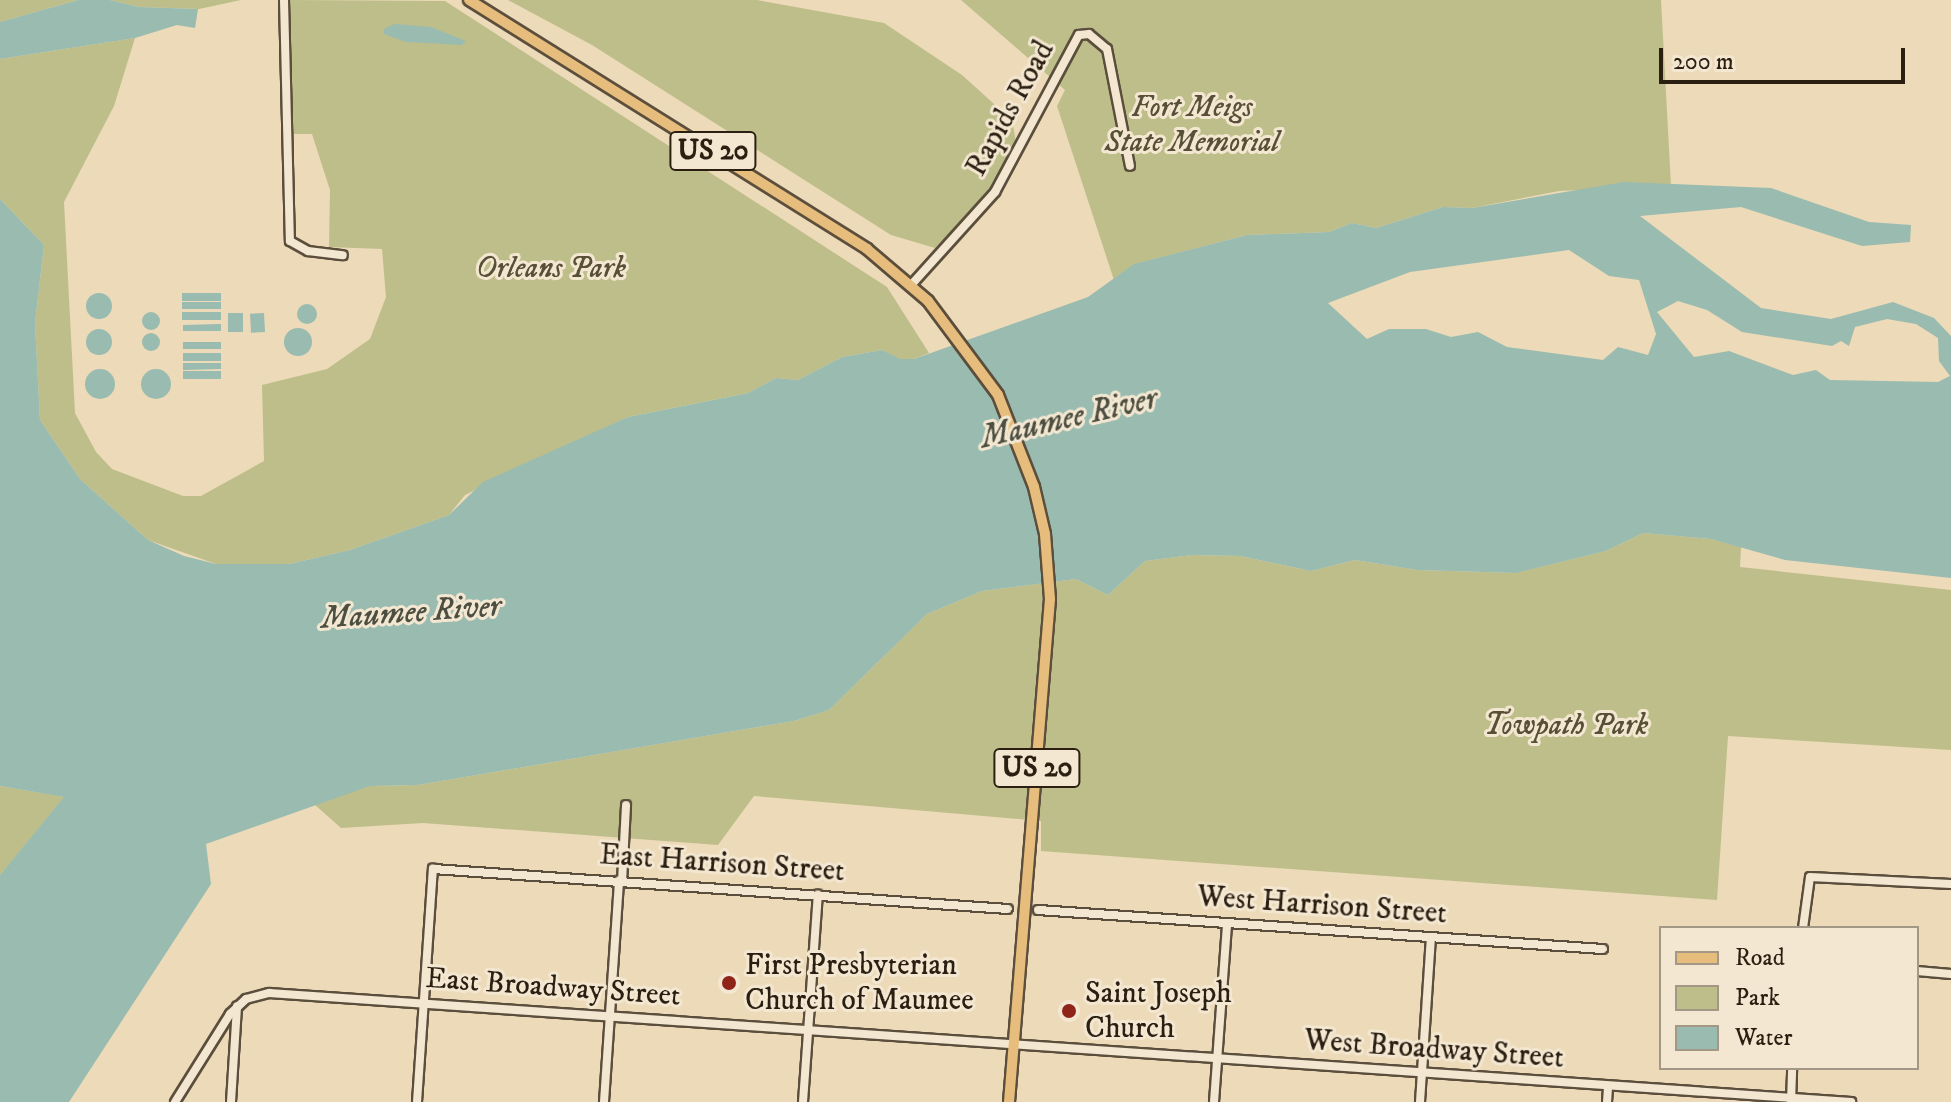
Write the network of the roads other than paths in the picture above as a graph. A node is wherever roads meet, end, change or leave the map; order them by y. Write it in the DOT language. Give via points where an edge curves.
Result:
graph roads {
  1 [pos="284,0"];
  2 [pos="469,0"];
  3 [pos="1130,166"];
  4 [pos="343,255"];
  5 [pos="912,284"];
  6 [pos="626,805"];
  7 [pos="620,881"];
  8 [pos="1951,884"];
  9 [pos="818,895"];
  10 [pos="1008,909"];
  11 [pos="1038,910"];
  12 [pos="1227,923"];
  13 [pos="1803,926"];
  14 [pos="1431,937"];
  15 [pos="1603,949"];
  16 [pos="1919,971"];
  17 [pos="1951,974"];
  18 [pos="423,1003"];
  19 [pos="237,1006"];
  20 [pos="609,1017"];
  21 [pos="808,1030"];
  22 [pos="1013,1044"];
  23 [pos="1218,1059"];
  24 [pos="1792,1070"];
  25 [pos="1422,1073"];
  26 [pos="1608,1086"];
  27 [pos="1791,1100"];
  28 [pos="175,1102"];
  29 [pos="231,1102"];
  30 [pos="417,1102"];
  31 [pos="604,1102"];
  32 [pos="803,1102"];
  33 [pos="1009,1102"];
  34 [pos="1214,1102"];
  35 [pos="1420,1102"];
  36 [pos="1607,1102"];
  37 [pos="1851,1102"];
  1 -- 4 [label="street" via="290,241 305,250"];
  2 -- 5 [label="main road, US 20" via="808,210"];
  3 -- 5 [label="street, Rapids Road" via="1107,49 1089,34 1079,35 1002,182"];
  5 -- 22 [label="main road, US 20" via="945,319 998,395 1034,487 1049,567 1049,627"];
  6 -- 7 [label="street"];
  7 -- 9 [label="street, East Harrison Street"];
  7 -- 18 [label="street, East Harrison Street" via="433,869"];
  7 -- 20 [label="street"];
  8 -- 13 [label="street" via="1807,879"];
  9 -- 10 [label="street, East Harrison Street"];
  9 -- 21 [label="street"];
  11 -- 12 [label="street, West Harrison Street"];
  12 -- 14 [label="street, West Harrison Street"];
  12 -- 23 [label="street"];
  14 -- 15 [label="street, West Harrison Street"];
  14 -- 25 [label="street"];
  16 -- 17 [label="street"];
  18 -- 19 [label="street, East Broadway Street" via="269,993"];
  18 -- 20 [label="street, East Broadway Street"];
  18 -- 30 [label="street"];
  19 -- 28 [label="street"];
  19 -- 29 [label="street"];
  20 -- 21 [label="street, East Broadway Street"];
  20 -- 31 [label="street"];
  21 -- 22 [label="street, East Broadway Street"];
  21 -- 32 [label="street"];
  22 -- 23 [label="street, West Broadway Street"];
  22 -- 33 [label="main road, US 20"];
  23 -- 25 [label="street, West Broadway Street"];
  23 -- 34 [label="street"];
  24 -- 27 [label="street"];
  25 -- 26 [label="street, West Broadway Street"];
  25 -- 35 [label="street"];
  26 -- 27 [label="street, West Broadway Street"];
  26 -- 36 [label="street"];
  27 -- 37 [label="street, West Broadway Street"];
}
